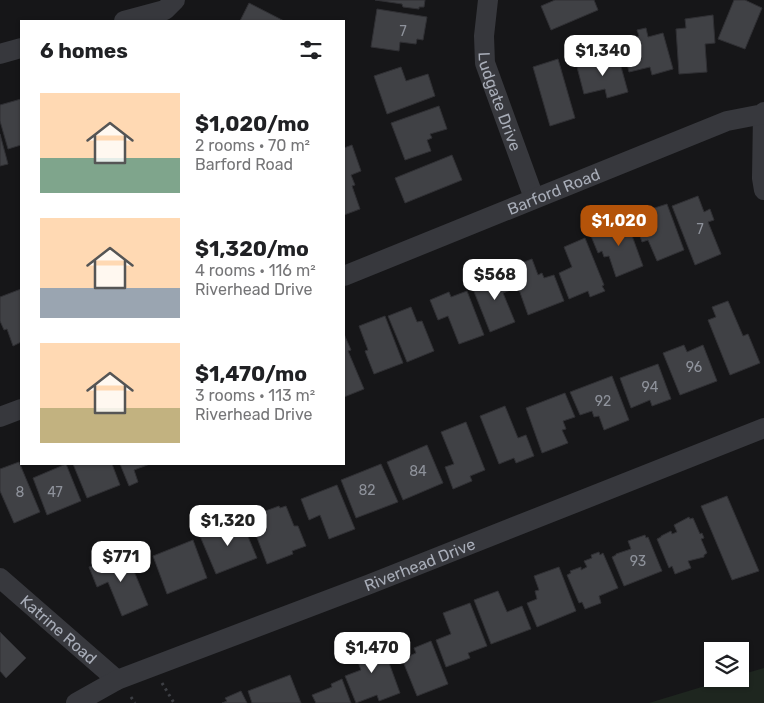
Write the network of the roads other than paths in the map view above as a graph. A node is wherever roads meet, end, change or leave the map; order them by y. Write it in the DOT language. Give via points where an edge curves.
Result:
graph roads {
  1 [pos="174,0"];
  2 [pos="488,0"];
  3 [pos="128,20"];
  4 [pos="20,48"];
  5 [pos="0,54"];
  6 [pos="764,113"];
  7 [pos="764,190"];
  8 [pos="534,198"];
  9 [pos="345,276"];
  10 [pos="20,409"];
  11 [pos="0,418"];
  12 [pos="762,433"];
  13 [pos="0,578"];
  14 [pos="117,680"];
  15 [pos="76,703"];
  1 -- 3 [label="street" via="164,10"];
  2 -- 8 [label="street, Ludgate Drive" via="485,63"];
  4 -- 5 [label="street"];
  6 -- 7 [label="street"];
  6 -- 8 [label="street, Barford Road" via="727,121"];
  8 -- 9 [label="street, Barford Road"];
  10 -- 11 [label="street"];
  12 -- 14 [label="street, Riverhead Drive"];
  13 -- 14 [label="street, Katrine Road"];
  14 -- 15 [label="street, Riverhead Drive"];
}
